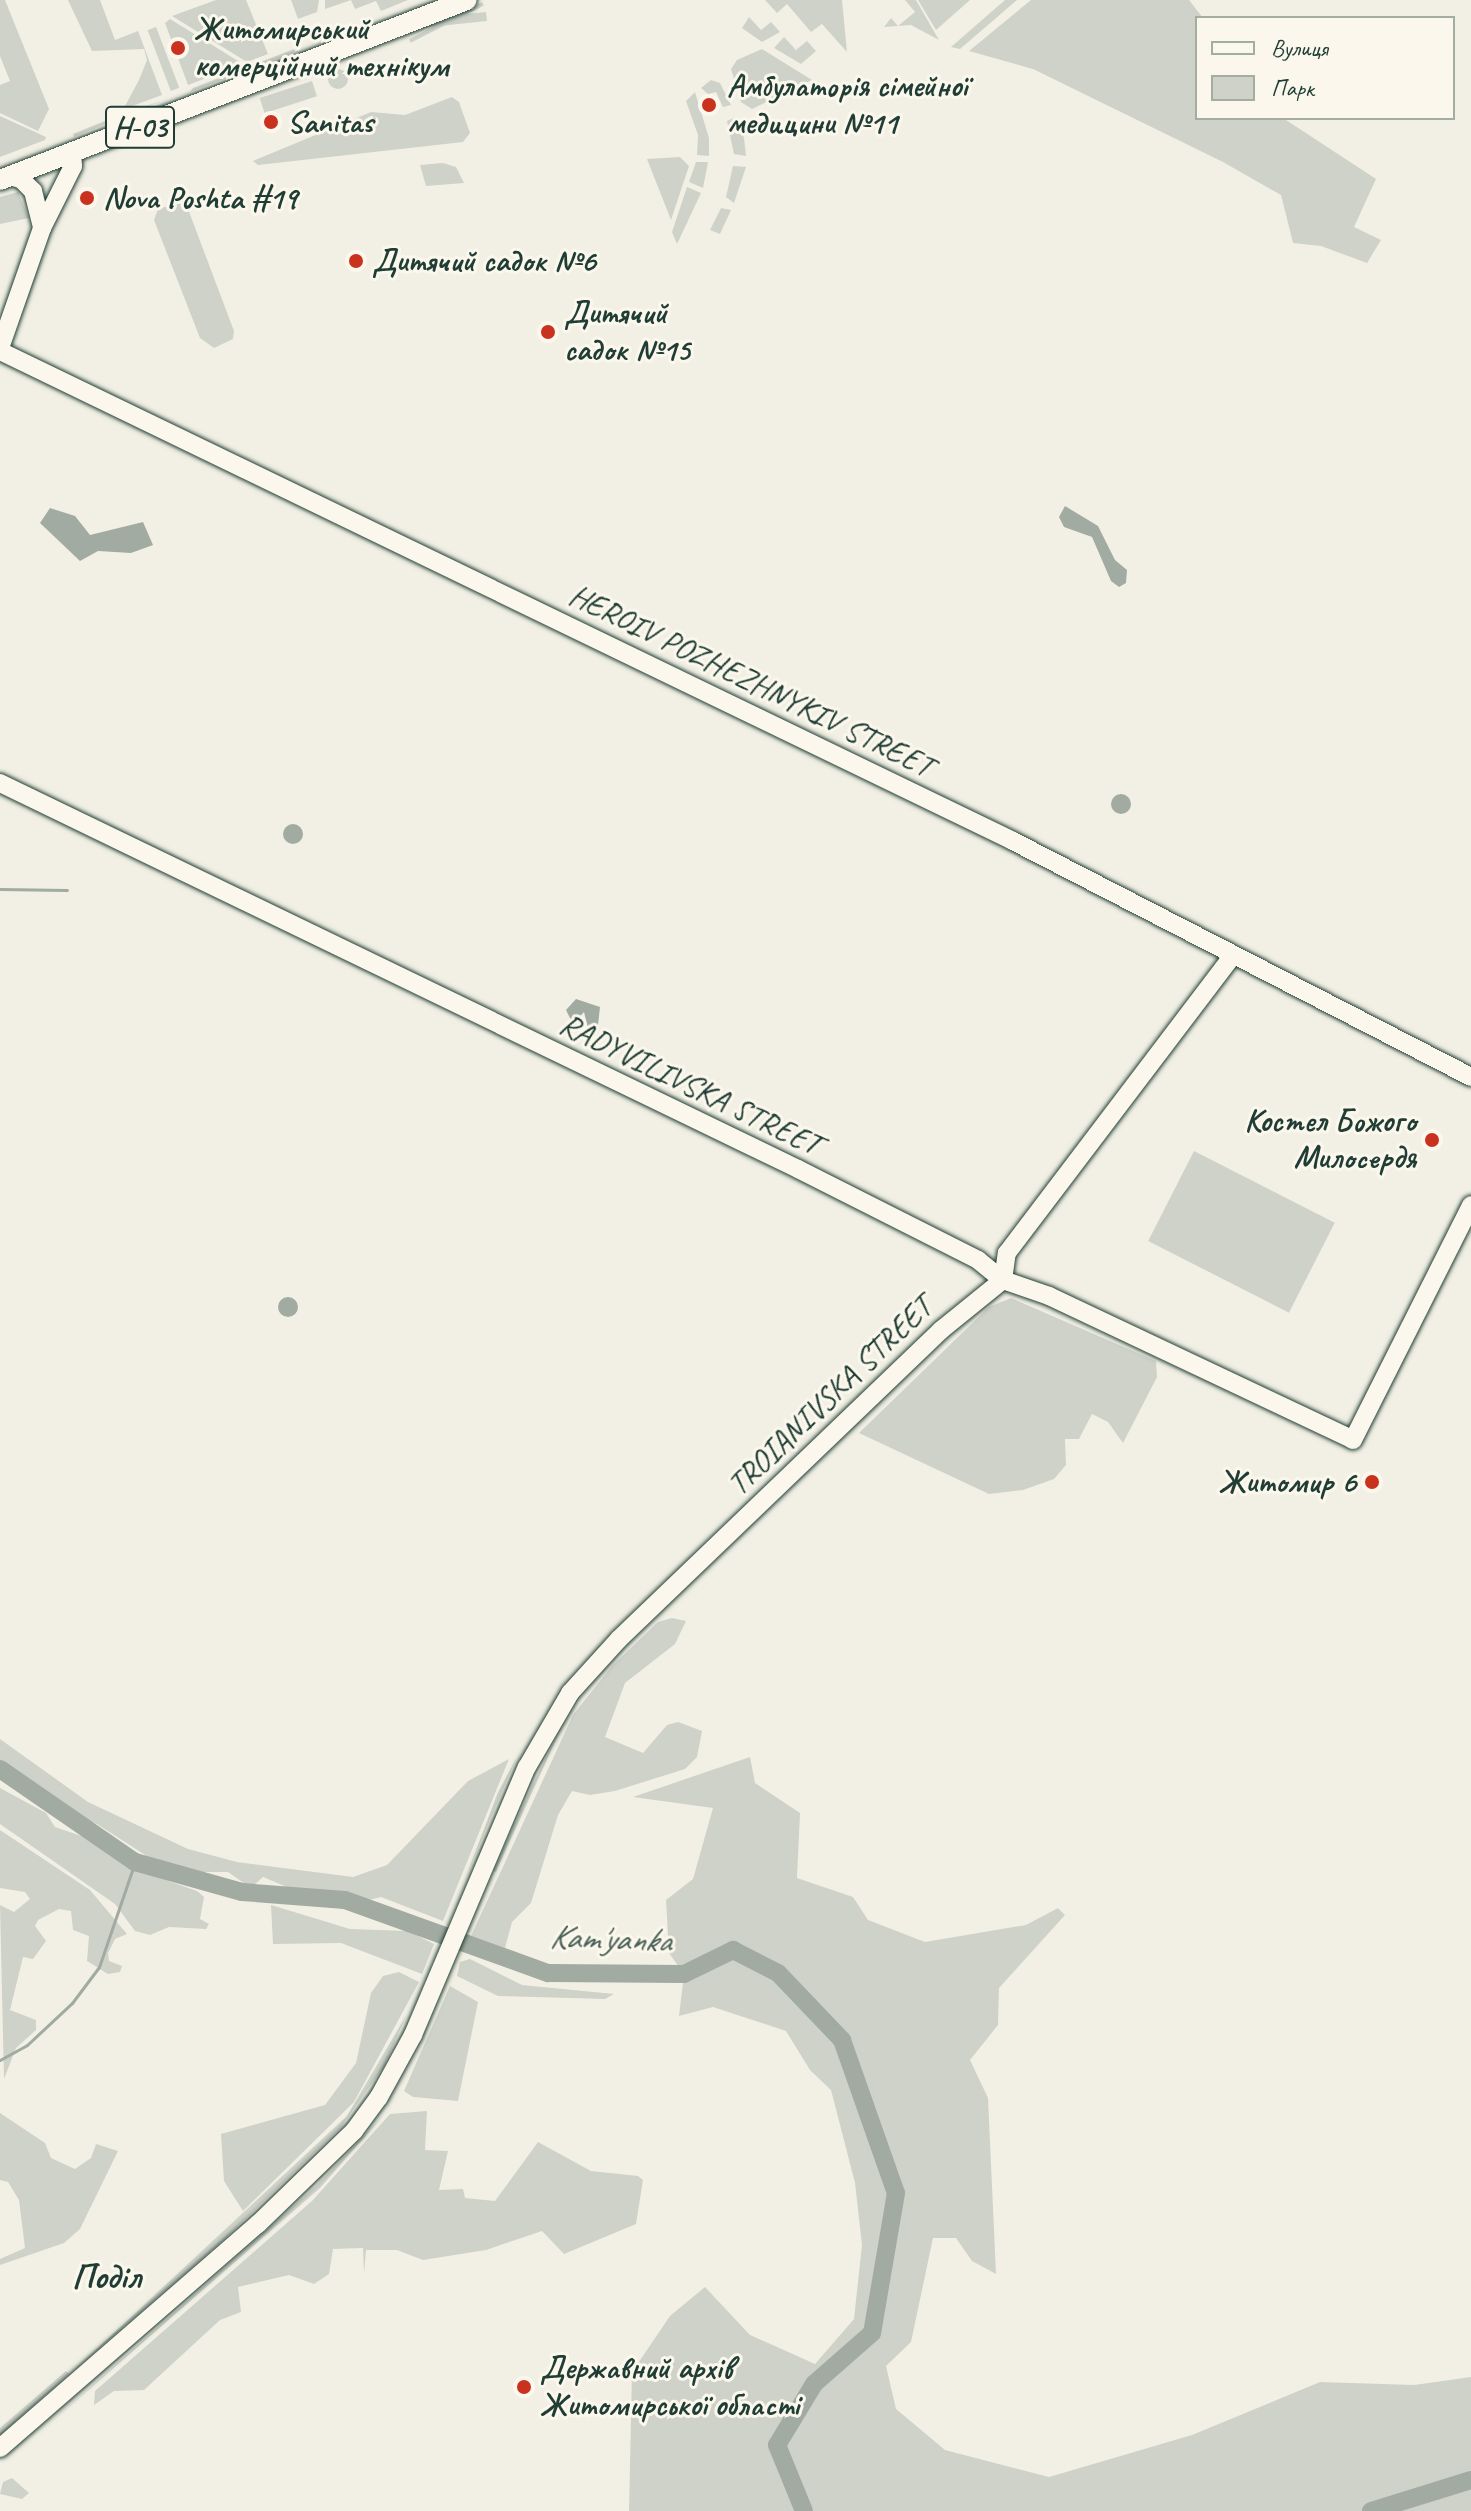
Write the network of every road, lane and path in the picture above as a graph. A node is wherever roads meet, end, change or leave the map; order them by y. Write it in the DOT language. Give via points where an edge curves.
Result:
graph roads {
  1 [pos="448,0"];
  2 [pos="467,0"];
  3 [pos="72,152"];
  4 [pos="3,176"];
  5 [pos="42,228"];
  6 [pos="0,349"];
  7 [pos="0,783"];
  8 [pos="1233,955"];
  9 [pos="1471,1077"];
  10 [pos="1471,1205"];
  11 [pos="1003,1280"];
  12 [pos="0,2448"];
  1 -- 4 [label="main road, Н-03"];
  2 -- 3 [label="main road, Н-03"];
  3 -- 4 [label="main road, Н-03"];
  3 -- 5 [label="street" via="73,166"];
  4 -- 5 [label="street" via="21,179 33,191"];
  5 -- 6 [label="street"];
  6 -- 8 [label="street, HEROIV POZHEZHNYKIV STREET" via="1013,841"];
  7 -- 11 [label="street, RADYVILIVSKA STREET" via="798,1169 978,1260"];
  8 -- 9 [label="street, HEROIV POZHEZHNYKIV STREET"];
  8 -- 11 [label="street" via="1007,1253"];
  10 -- 11 [label="street, RADYVILIVSKA STREET" via="1353,1440 1049,1296"];
  11 -- 12 [label="street, TROIANIVSKA STREET" via="941,1330 589,1670 539,1745 413,2035 379,2097 312,2175"];
}
